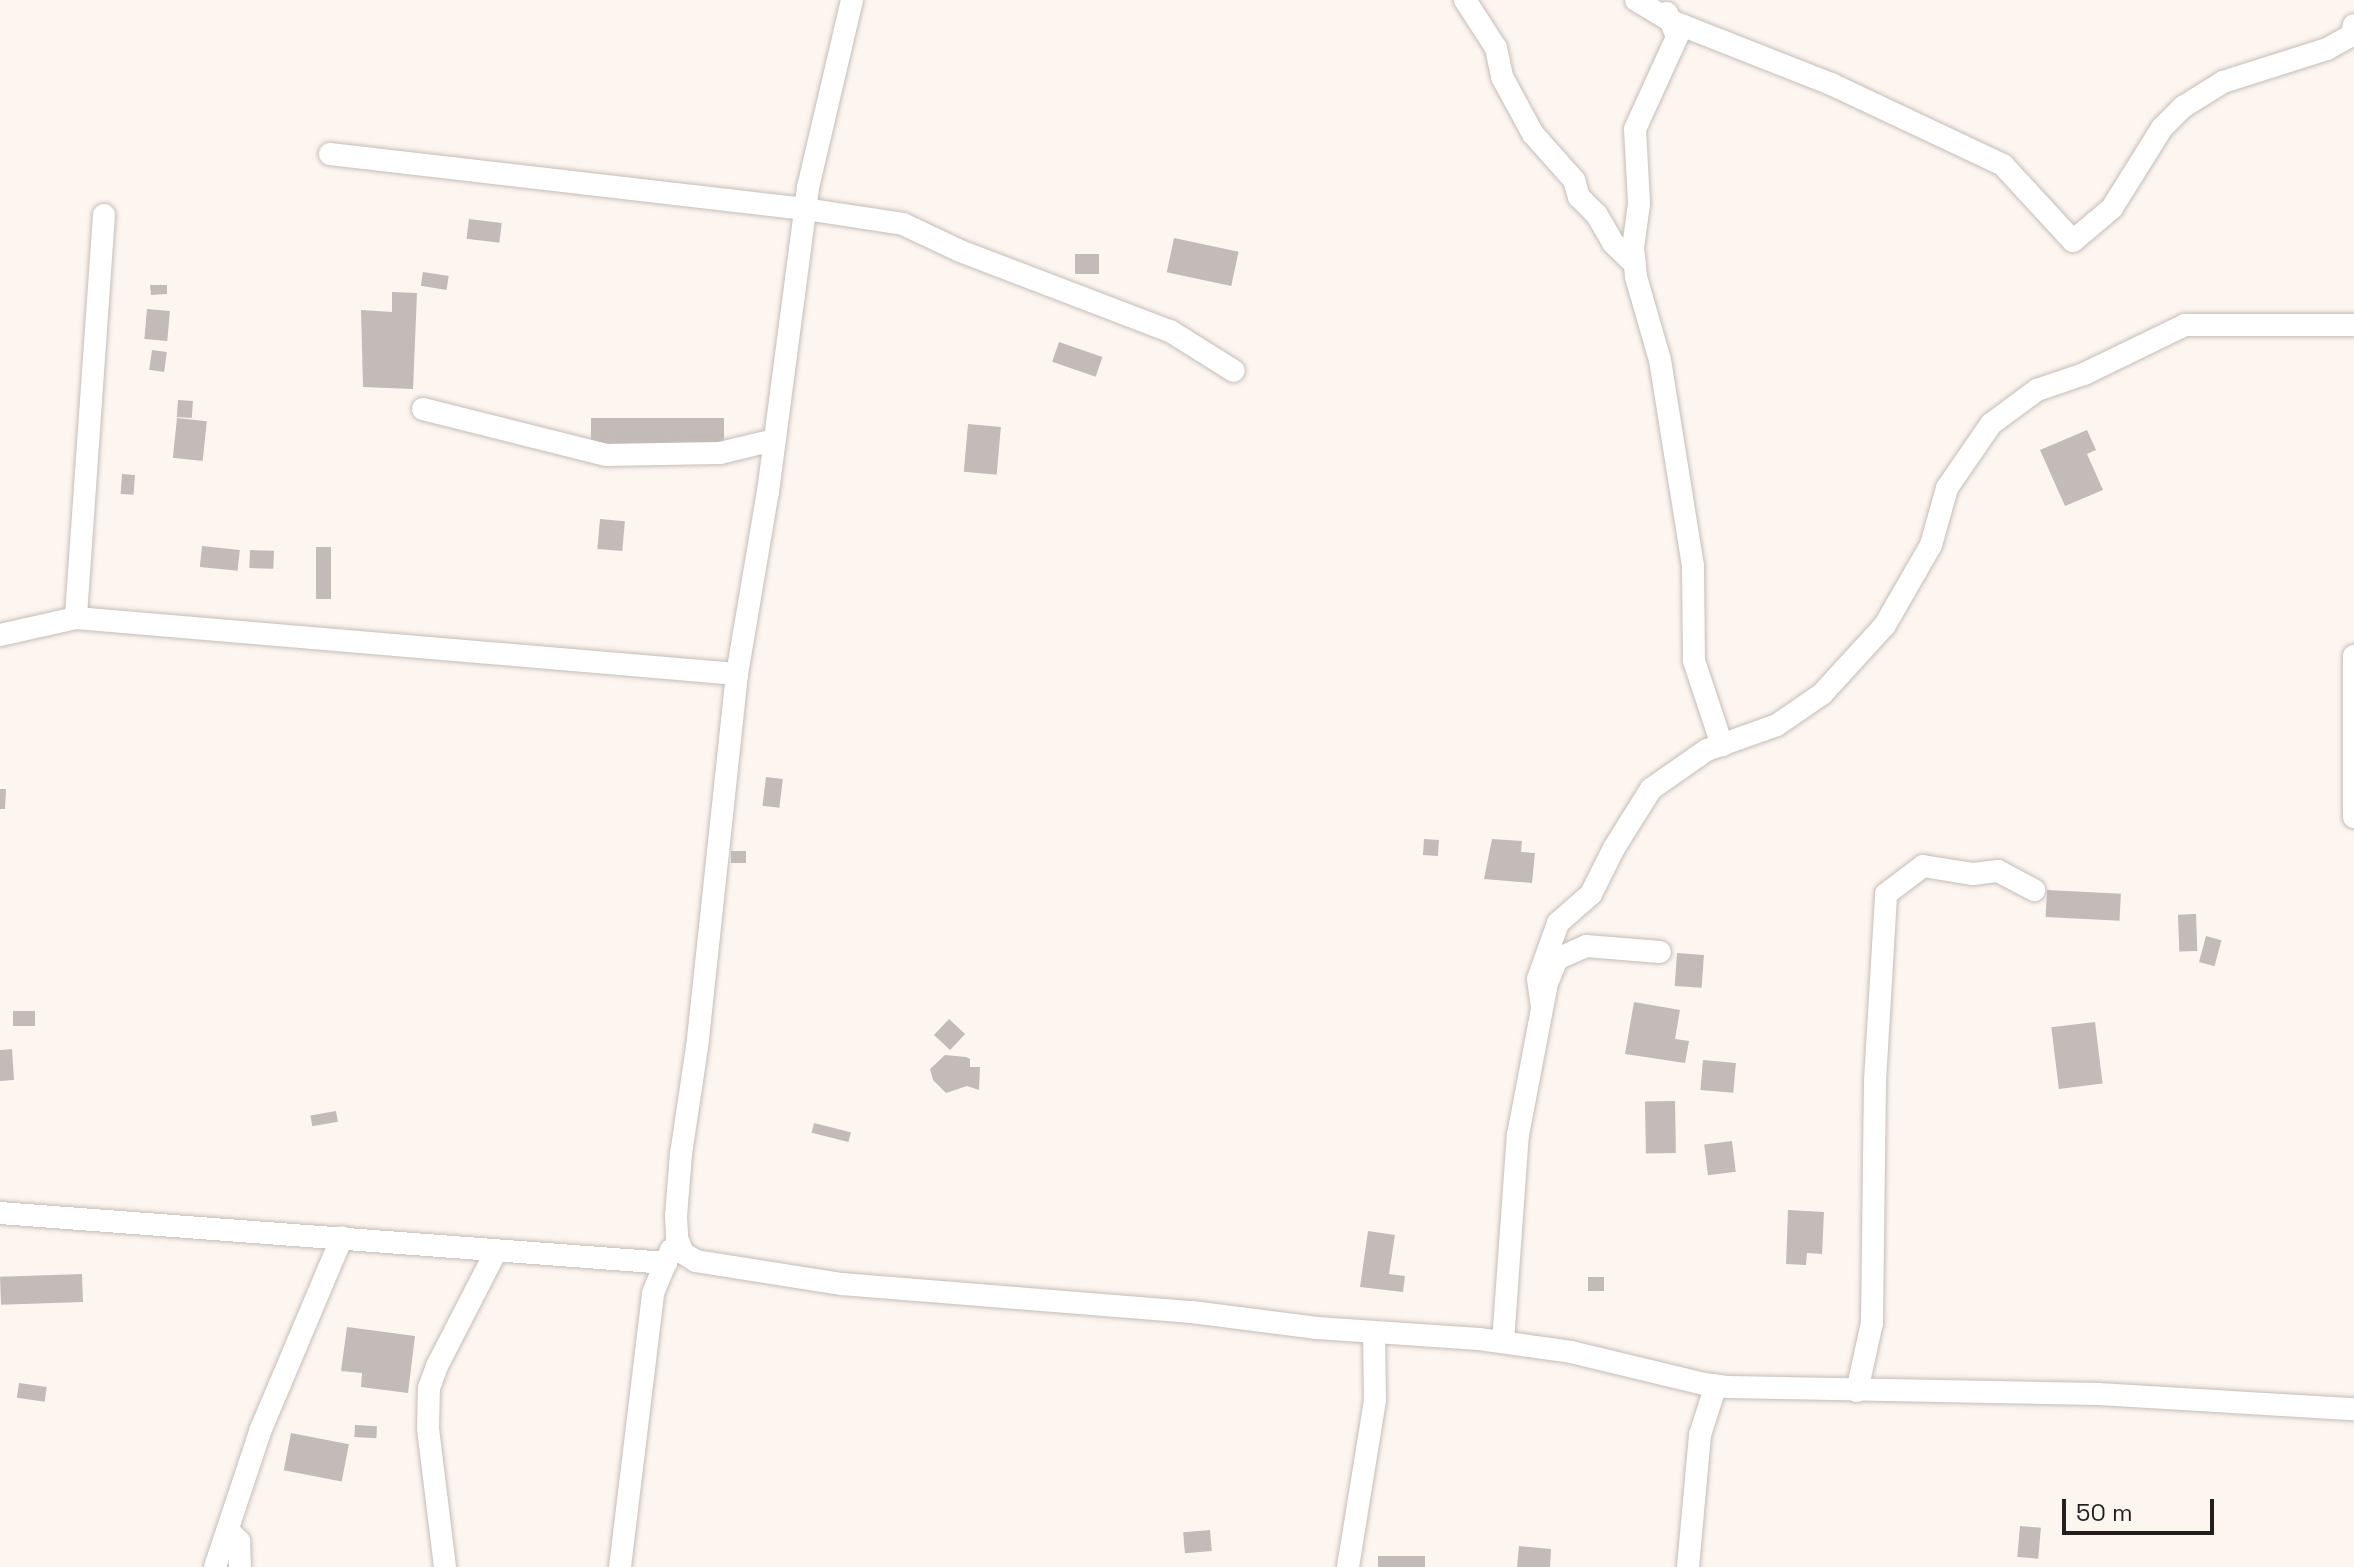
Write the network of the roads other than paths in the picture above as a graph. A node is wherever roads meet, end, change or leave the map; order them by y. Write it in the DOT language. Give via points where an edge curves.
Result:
graph roads {
  1 [pos="852,0"];
  2 [pos="1465,0"];
  3 [pos="1636,0"];
  4 [pos="1658,0"];
  5 [pos="1671,21"];
  6 [pos="2354,25"];
  7 [pos="330,154"];
  8 [pos="805,209"];
  9 [pos="104,215"];
  10 [pos="1635,264"];
  11 [pos="2354,325"];
  12 [pos="1234,371"];
  13 [pos="423,409"];
  14 [pos="774,440"];
  15 [pos="76,618"];
  16 [pos="0,635"];
  17 [pos="2354,656"];
  18 [pos="737,674"];
  19 [pos="1722,745"];
  20 [pos="2354,817"];
  21 [pos="2034,890"];
  22 [pos="1660,952"];
  23 [pos="1542,1007"];
  24 [pos="0,1213"];
  25 [pos="342,1237"];
  26 [pos="677,1238"];
  27 [pos="496,1251"];
  28 [pos="666,1263"];
  29 [pos="1374,1332"];
  30 [pos="1503,1342"];
  31 [pos="1716,1385"];
  32 [pos="1857,1391"];
  33 [pos="2354,1409"];
  34 [pos="228,1530"];
  35 [pos="215,1567"];
  36 [pos="240,1567"];
  37 [pos="445,1567"];
  38 [pos="620,1567"];
  39 [pos="1348,1567"];
  40 [pos="1688,1567"];
  1 -- 8 [label="street"];
  2 -- 10 [label="street" via="1496,48 1502,77 1533,134 1574,180 1579,197 1613,243"];
  3 -- 5 [label="street"];
  4 -- 5 [label="street"];
  5 -- 6 [label="street" via="1831,84 2003,165 2073,241 2112,208 2162,128 2183,107 2223,82 2327,49 2352,35"];
  5 -- 10 [label="street" via="1677,37 1635,129"];
  7 -- 8 [label="street"];
  8 -- 12 [label="street" via="903,224 1170,331"];
  8 -- 14 [label="street"];
  9 -- 15 [label="street"];
  10 -- 19 [label="street" via="1660,360 1693,566 1694,661"];
  11 -- 19 [label="street" via="2185,325 2084,374 2037,390 1991,424 1947,488 1931,545 1885,625 1822,694 1777,725"];
  13 -- 14 [label="street" via="606,455 720,453"];
  14 -- 18 [label="street"];
  15 -- 16 [label="street"];
  15 -- 18 [label="street"];
  17 -- 20 [label="street"];
  18 -- 26 [label="street" via="681,1154"];
  19 -- 23 [label="street" via="1651,789 1591,894 1558,923 1538,979"];
  21 -- 32 [label="street" via="1998,871 1973,874 1923,866 1886,894 1875,1081 1872,1323"];
  22 -- 23 [label="street" via="1586,946 1557,959"];
  23 -- 30 [label="street" via="1518,1135"];
  24 -- 25 [label="street"];
  25 -- 27 [label="street"];
  25 -- 34 [label="street" via="261,1429"];
  26 -- 28 [label="street"];
  26 -- 29 [label="street" via="683,1253 696,1261 842,1284"];
  27 -- 28 [label="street"];
  27 -- 37 [label="street" via="429,1388 428,1428"];
  28 -- 38 [label="street" via="653,1293"];
  29 -- 30 [label="street"];
  29 -- 39 [label="street" via="1375,1400"];
  30 -- 31 [label="street"];
  31 -- 32 [label="street"];
  31 -- 40 [label="street" via="1700,1435"];
  32 -- 33 [label="street" via="2098,1394"];
  34 -- 35 [label="street"];
  34 -- 36 [label="street" via="239,1541"];
}
